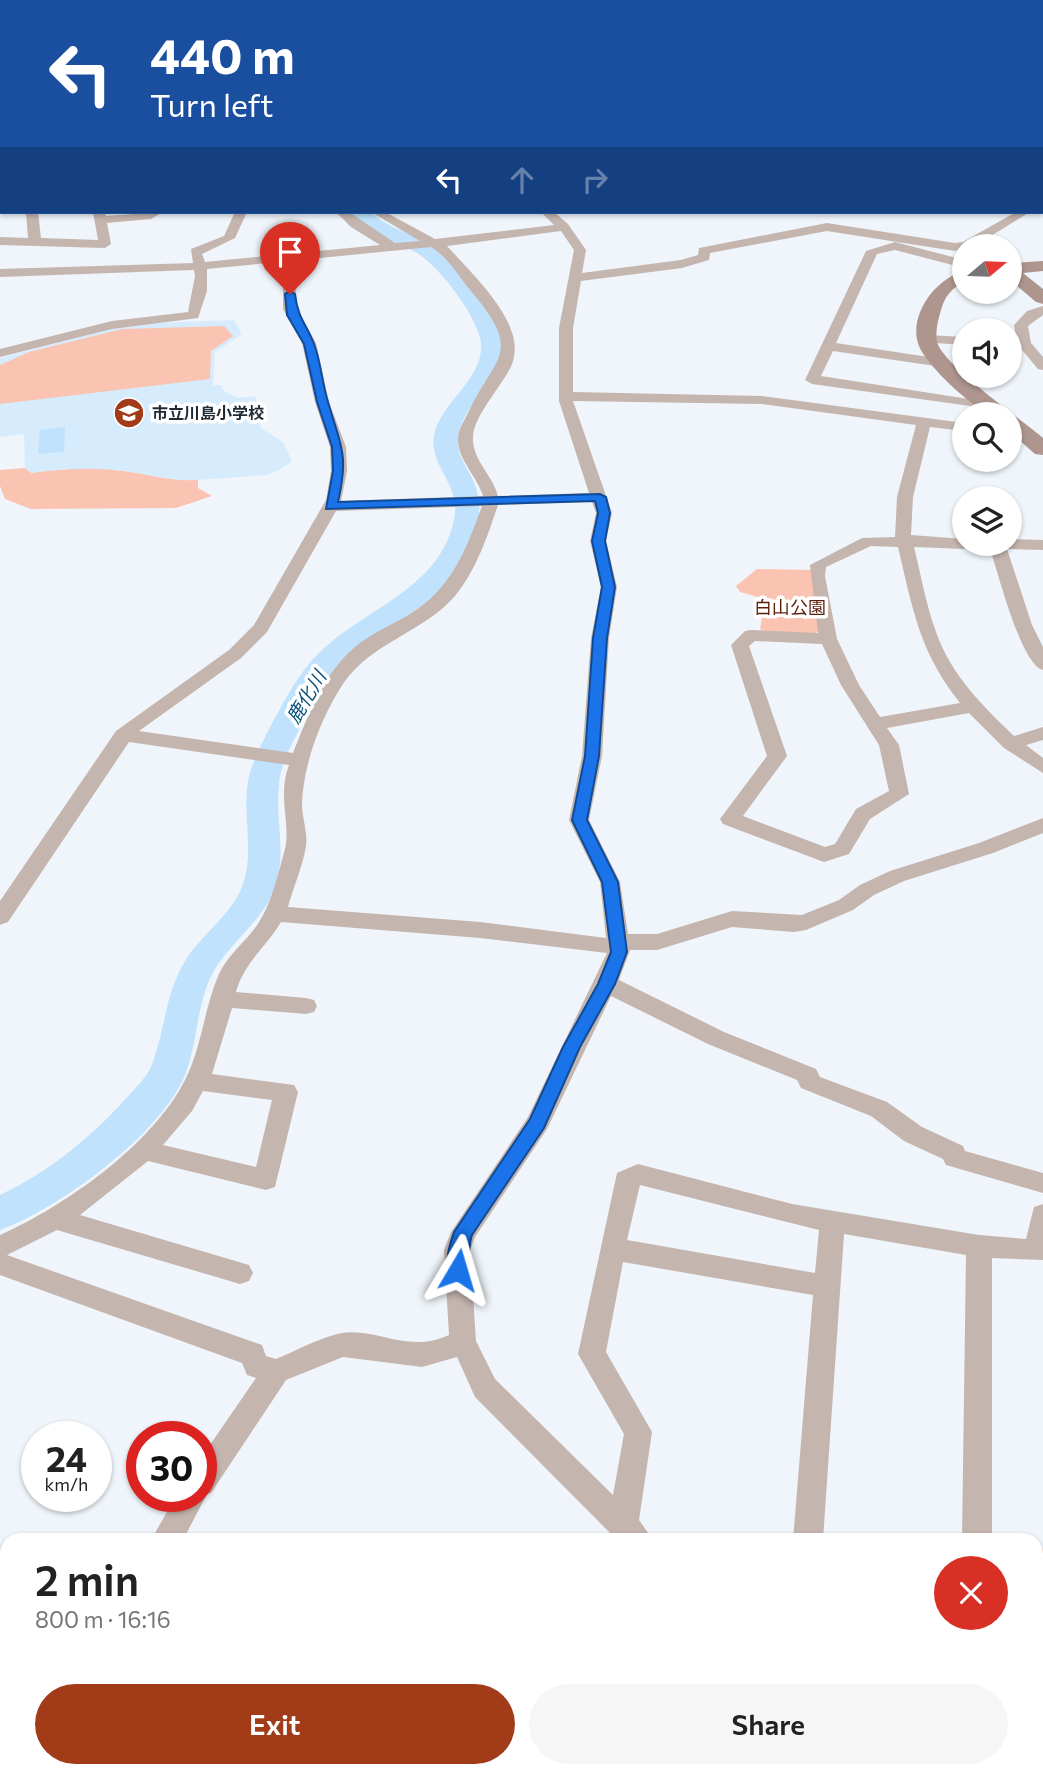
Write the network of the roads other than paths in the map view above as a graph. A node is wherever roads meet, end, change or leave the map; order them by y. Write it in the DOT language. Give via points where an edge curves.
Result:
graph roads {
  1 [pos="32,214"];
  2 [pos="153,214"];
  3 [pos="240,214"];
  4 [pos="344,214"];
  5 [pos="380,214"];
  6 [pos="549,214"];
  7 [pos="1021,214"];
  8 [pos="100,216"];
  9 [pos="564,227"];
  10 [pos="0,241"];
  11 [pos="35,242"];
  12 [pos="427,242"];
  13 [pos="394,245"];
  14 [pos="949,246"];
  15 [pos="936,256"];
  16 [pos="283,258"];
  17 [pos="952,261"];
  18 [pos="202,266"];
  19 [pos="1043,267"];
  20 [pos="1022,269"];
  21 [pos="0,274"];
  22 [pos="575,278"];
  23 [pos="1022,280"];
  24 [pos="952,282"];
  25 [pos="1043,298"];
  26 [pos="1043,310"];
  27 [pos="1022,324"];
  28 [pos="927,339"];
  29 [pos="952,340"];
  30 [pos="829,346"];
  31 [pos="1022,347"];
  32 [pos="0,353"];
  33 [pos="942,363"];
  34 [pos="1043,366"];
  35 [pos="566,396"];
  36 [pos="988,402"];
  37 [pos="952,405"];
  38 [pos="924,421"];
  39 [pos="952,425"];
  40 [pos="600,497"];
  41 [pos="492,501"];
  42 [pos="331,506"];
  43 [pos="905,543"];
  44 [pos="952,544"];
  45 [pos="1022,545"];
  46 [pos="1043,545"];
  47 [pos="1001,556"];
  48 [pos="828,639"];
  49 [pos="1043,664"];
  50 [pos="973,707"];
  51 [pos="875,724"];
  52 [pos="1043,733"];
  53 [pos="123,735"];
  54 [pos="1011,744"];
  55 [pos="296,760"];
  56 [pos="1043,767"];
  57 [pos="1043,825"];
  58 [pos="275,914"];
  59 [pos="0,917"];
  60 [pos="618,944"];
  61 [pos="606,984"];
  62 [pos="223,999"];
  63 [pos="306,1006"];
  64 [pos="197,1081"];
  65 [pos="143,1150"];
  66 [pos="1043,1183"];
  67 [pos="1043,1215"];
  68 [pos="56,1219"];
  69 [pos="832,1222"];
  70 [pos="979,1245"];
  71 [pos="0,1247"];
  72 [pos="613,1249"];
  73 [pos="0,1264"];
  74 [pos="240,1273"];
  75 [pos="827,1286"];
  76 [pos="463,1341"];
  77 [pos="276,1371"];
  78 [pos="217,1459"];
  79 [pos="183,1512"];
  80 [pos="630,1532"];
  81 [pos="170,1533"];
  82 [pos="809,1533"];
  83 [pos="977,1533"];
  1 -- 11 [label="street"];
  2 -- 8 [label="street"];
  3 -- 18 [label="street" via="225,241 195,252"];
  4 -- 13 [label="street"];
  5 -- 12 [label="street"];
  6 -- 9 [label="street"];
  7 -- 14 [label="street" via="967,245"];
  8 -- 11 [label="street" via="105,244"];
  9 -- 12 [label="street"];
  9 -- 22 [label="street" via="580,250"];
  10 -- 11 [label="street"];
  12 -- 13 [label="street"];
  12 -- 41 [label="street" via="442,248 462,270 505,328 508,355 503,369 465,435 466,451"];
  13 -- 16 [label="street"];
  14 -- 15 [label="street"];
  14 -- 22 [label="street" via="827,227 703,251 705,257 682,264"];
  15 -- 17 [label="street"];
  15 -- 30 [label="street" via="895,246 872,251"];
  16 -- 18 [label="street"];
  16 -- 42 [label="street" via="290,309 309,344 338,447 339,471"];
  18 -- 21 [label="street"];
  18 -- 32 [label="street" via="193,315 112,325"];
  19 -- 20 [label="street"];
  22 -- 35 [label="street" via="566,328"];
  23 -- 25 [label="street"];
  24 -- 28 [label="street" via="937,293"];
  26 -- 27 [label="street"];
  28 -- 29 [label="street"];
  28 -- 33 [label="street"];
  30 -- 33 [label="street"];
  30 -- 37 [label="street" via="813,379"];
  31 -- 34 [label="street"];
  33 -- 36 [label="street"];
  35 -- 38 [label="street" via="762,400"];
  35 -- 40 [label="street" via="570,422"];
  38 -- 39 [label="street"];
  38 -- 43 [label="street" via="905,497"];
  40 -- 41 [label="street"];
  40 -- 60 [label="street" via="604,517 598,541 609,587 600,638 592,756 579,820 610,882"];
  41 -- 42 [label="street"];
  41 -- 55 [label="street" via="472,557 457,582 435,604 367,646 346,665"];
  42 -- 53 [label="street" via="250,642"];
  43 -- 44 [label="street"];
  43 -- 48 [label="street" via="868,541 818,565"];
  43 -- 50 [label="street" via="933,648"];
  45 -- 46 [label="street"];
  47 -- 49 [label="street" via="1023,625"];
  48 -- 51 [label="street"];
  48 -- 51 [label="street" via="751,635 740,645 777,756 730,819 824,855 842,849 863,814 899,794 889,745"];
  50 -- 51 [label="street"];
  50 -- 54 [label="street"];
  52 -- 54 [label="street"];
  53 -- 55 [label="street"];
  53 -- 59 [label="street"];
  54 -- 56 [label="street"];
  55 -- 58 [label="street" via="292,787 296,845"];
  57 -- 60 [label="street" via="897,876 806,922 732,919 657,942"];
  58 -- 60 [label="street"];
  58 -- 62 [label="street" via="238,960"];
  60 -- 61 [label="street"];
  61 -- 66 [label="street" via="716,1038 808,1075 809,1082 879,1109 913,1134 954,1153 955,1158"];
  61 -- 76 [label="street" via="538,1122 464,1232 457,1250"];
  62 -- 63 [label="street"];
  62 -- 64 [label="street"];
  64 -- 65 [label="street" via="182,1107"];
  64 -- 65 [label="street" via="285,1092 266,1180"];
  65 -- 68 [label="street"];
  67 -- 70 [label="street" via="1037,1251"];
  68 -- 71 [label="street"];
  68 -- 74 [label="street"];
  69 -- 70 [label="street"];
  69 -- 72 [label="street" via="638,1174 626,1180"];
  69 -- 75 [label="street"];
  70 -- 83 [label="street"];
  72 -- 75 [label="street"];
  72 -- 80 [label="street" via="592,1354 638,1432"];
  73 -- 77 [label="street" via="252,1354 257,1366"];
  75 -- 82 [label="street"];
  76 -- 77 [label="street" via="422,1355 343,1345"];
  76 -- 80 [label="street" via="485,1388"];
  77 -- 78 [label="street"];
  79 -- 81 [label="street"];
}
